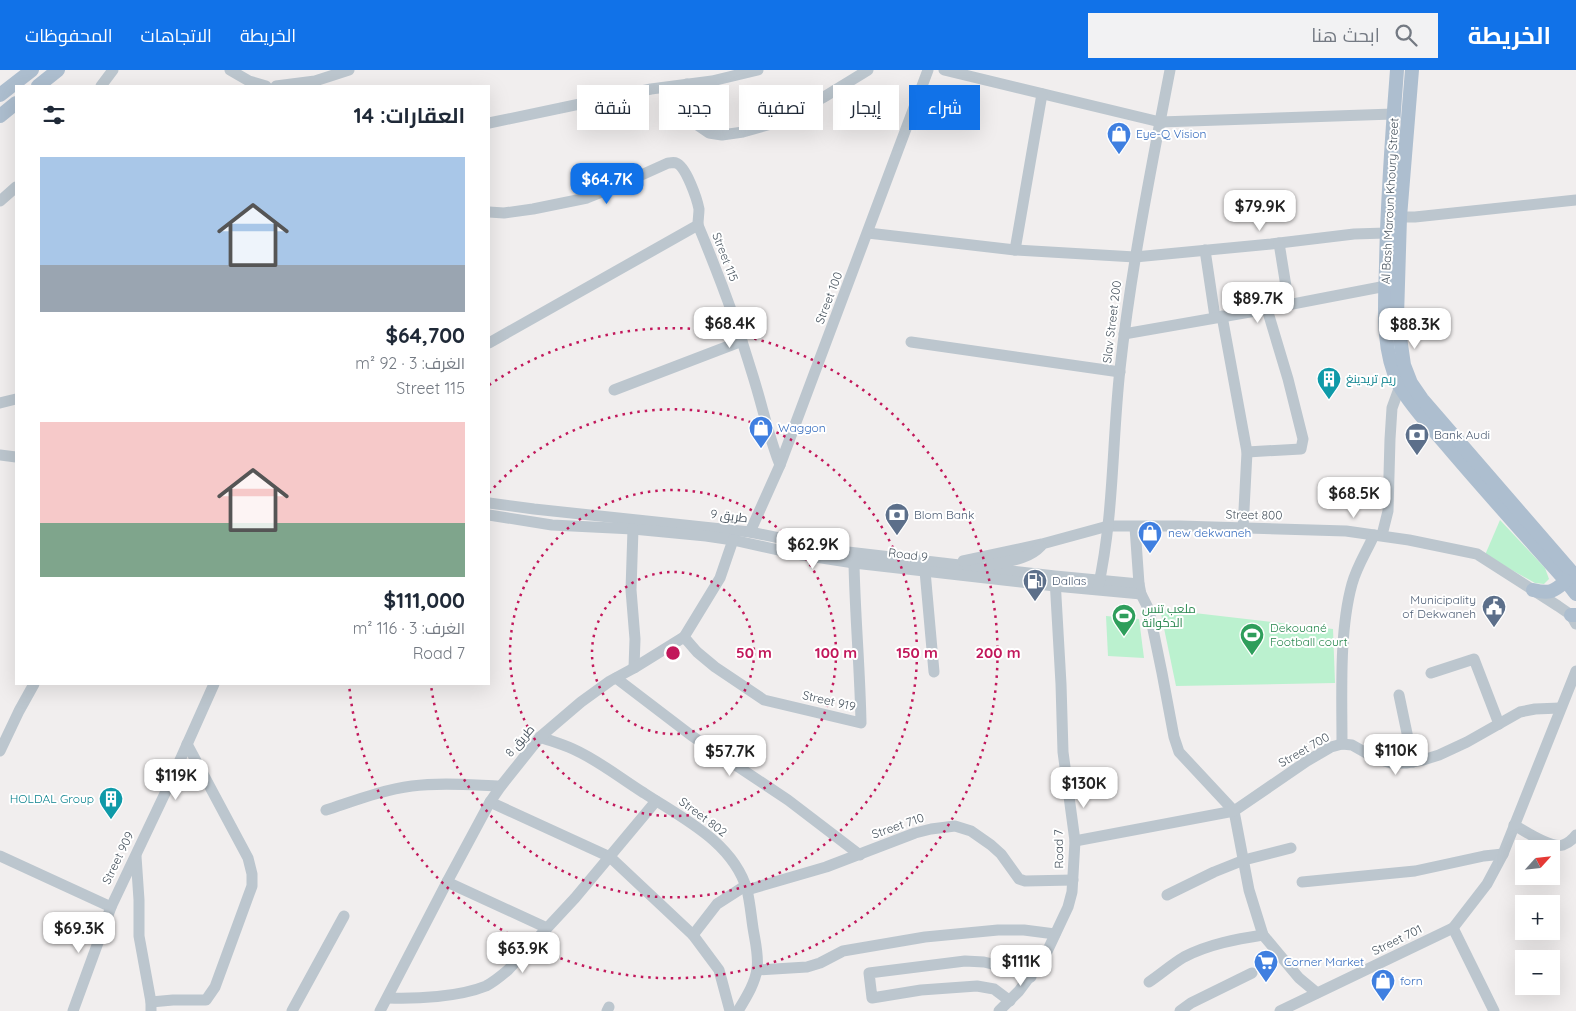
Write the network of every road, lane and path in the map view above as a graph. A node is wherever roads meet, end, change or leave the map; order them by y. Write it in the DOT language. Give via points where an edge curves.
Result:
graph roads {
  1 [pos="32,70"];
  2 [pos="58,70"];
  3 [pos="114,70"];
  4 [pos="230,70"];
  5 [pos="349,70"];
  6 [pos="758,70"];
  7 [pos="868,70"];
  8 [pos="928,70"];
  9 [pos="944,70"];
  10 [pos="1170,70"];
  11 [pos="1397,70"];
  12 [pos="1412,70"];
  13 [pos="687,84"];
  14 [pos="39,85"];
  15 [pos="102,85"];
  16 [pos="262,85"];
  17 [pos="284,85"];
  18 [pos="1042,94"];
  19 [pos="0,95"];
  20 [pos="15,104"];
  21 [pos="1394,114"];
  22 [pos="0,116"];
  23 [pos="490,122"];
  24 [pos="1160,122"];
  25 [pos="15,189"];
  26 [pos="1576,200"];
  27 [pos="0,201"];
  28 [pos="490,212"];
  29 [pos="1400,217"];
  30 [pos="698,225"];
  31 [pos="868,233"];
  32 [pos="1386,233"];
  33 [pos="1279,243"];
  34 [pos="1015,250"];
  35 [pos="1205,250"];
  36 [pos="1135,257"];
  37 [pos="1386,286"];
  38 [pos="1289,305"];
  39 [pos="1267,309"];
  40 [pos="1219,317"];
  41 [pos="1124,334"];
  42 [pos="742,341"];
  43 [pos="490,342"];
  44 [pos="910,342"];
  45 [pos="1120,372"];
  46 [pos="1400,386"];
  47 [pos="614,390"];
  48 [pos="15,399"];
  49 [pos="0,403"];
  50 [pos="1247,452"];
  51 [pos="0,455"];
  52 [pos="15,457"];
  53 [pos="780,465"];
  54 [pos="490,503"];
  55 [pos="490,515"];
  56 [pos="1108,526"];
  57 [pos="1135,527"];
  58 [pos="1243,529"];
  59 [pos="634,530"];
  60 [pos="750,532"];
  61 [pos="1378,535"];
  62 [pos="733,540"];
  63 [pos="1042,544"];
  64 [pos="854,563"];
  65 [pos="952,564"];
  66 [pos="981,567"];
  67 [pos="925,571"];
  68 [pos="1571,579"];
  69 [pos="1055,581"];
  70 [pos="1099,585"];
  71 [pos="1140,589"];
  72 [pos="1533,590"];
  73 [pos="1576,594"];
  74 [pos="1574,618"];
  75 [pos="684,637"];
  76 [pos="634,668"];
  77 [pos="934,672"];
  78 [pos="1431,673"];
  79 [pos="1576,675"];
  80 [pos="616,678"];
  81 [pos="33,685"];
  82 [pos="214,685"];
  83 [pos="1399,695"];
  84 [pos="1560,708"];
  85 [pos="1499,724"];
  86 [pos="540,737"];
  87 [pos="187,744"];
  88 [pos="1342,744"];
  89 [pos="0,751"];
  90 [pos="1413,762"];
  91 [pos="501,786"];
  92 [pos="656,801"];
  93 [pos="490,802"];
  94 [pos="326,810"];
  95 [pos="1234,811"];
  96 [pos="1514,825"];
  97 [pos="1576,835"];
  98 [pos="1075,841"];
  99 [pos="1291,848"];
  100 [pos="136,854"];
  101 [pos="1503,854"];
  102 [pos="860,855"];
  103 [pos="0,856"];
  104 [pos="610,857"];
  105 [pos="1244,860"];
  106 [pos="1073,880"];
  107 [pos="447,882"];
  108 [pos="1302,882"];
  109 [pos="746,888"];
  110 [pos="1167,895"];
  111 [pos="111,906"];
  112 [pos="344,916"];
  113 [pos="547,928"];
  114 [pos="1453,928"];
  115 [pos="1055,934"];
  116 [pos="693,935"];
  117 [pos="1264,935"];
  118 [pos="757,970"];
  119 [pos="1252,973"];
  120 [pos="1031,977"];
  121 [pos="1149,982"];
  122 [pos="1317,993"];
  123 [pos="388,998"];
  124 [pos="1010,1001"];
  125 [pos="151,1006"];
  126 [pos="73,1011"];
  127 [pos="292,1011"];
  128 [pos="380,1011"];
  129 [pos="730,1011"];
  130 [pos="738,1011"];
  131 [pos="999,1011"];
  132 [pos="1180,1011"];
  133 [pos="1280,1011"];
  134 [pos="1494,1011"];
  1 -- 19 [label="main road"];
  2 -- 14 [label="main road"];
  3 -- 15 [label="street"];
  4 -- 16 [label="street"];
  5 -- 17 [label="street" via="315,81"];
  6 -- 13 [label="street"];
  7 -- 13 [label="street" via="771,124 722,135 709,134 690,120 686,111"];
  8 -- 31 [label="street, Street 100"];
  9 -- 18 [label="street"];
  10 -- 24 [label="street, Slav Street 200"];
  11 -- 21 [label="main road, Al Bash Maroun Khoury Street"];
  12 -- 29 [label="main road, Al Bash Maroun Khoury Street"];
  13 -- 23 [label="street"];
  18 -- 24 [label="street"];
  18 -- 34 [label="street"];
  20 -- 22 [label="main road"];
  21 -- 24 [label="street"];
  21 -- 32 [label="main road, Al Bash Maroun Khoury Street"];
  24 -- 36 [label="street, Slav Street 200"];
  25 -- 27 [label="street"];
  26 -- 29 [label="street"];
  28 -- 30 [label="street, Street 115" via="533,209 587,198 675,162 682,167 694,193 699,210"];
  29 -- 68 [label="main road, Al Bash Maroun Khoury Street" via="1397,317 1404,365 1411,383"];
  30 -- 42 [label="street, Street 115"];
  30 -- 43 [label="street"];
  31 -- 34 [label="street"];
  31 -- 53 [label="street, Street 100"];
  32 -- 33 [label="street"];
  32 -- 37 [label="main road, Al Bash Maroun Khoury Street"];
  33 -- 35 [label="street"];
  33 -- 38 [label="street"];
  34 -- 36 [label="street"];
  35 -- 36 [label="street"];
  35 -- 40 [label="street"];
  36 -- 41 [label="street, Slav Street 200"];
  37 -- 38 [label="street"];
  37 -- 46 [label="main road, Al Bash Maroun Khoury Street" via="1389,353"];
  38 -- 39 [label="street"];
  39 -- 40 [label="street"];
  39 -- 50 [label="street" via="1288,380 1302,438 1301,449"];
  40 -- 41 [label="street"];
  40 -- 50 [label="street"];
  41 -- 45 [label="street, Slav Street 200"];
  42 -- 47 [label="street"];
  42 -- 53 [label="street, Street 115"];
  44 -- 45 [label="street"];
  45 -- 56 [label="street, Slav Street 200"];
  46 -- 61 [label="street" via="1392,408 1388,511"];
  46 -- 68 [label="main road, Al Bash Maroun Khoury Street" via="1412,405 1472,475"];
  48 -- 49 [label="street"];
  50 -- 58 [label="street"];
  51 -- 52 [label="street"];
  53 -- 60 [label="street, Street 100"];
  54 -- 60 [label="street, 9 طريق"];
  55 -- 59 [label="street, Road 9" via="552,525"];
  56 -- 57 [label="street, Street 800"];
  56 -- 63 [label="street, Street 800"];
  56 -- 70 [label="street, Slav Street 200"];
  57 -- 58 [label="street, Street 800"];
  57 -- 71 [label="street"];
  58 -- 61 [label="street, Street 800" via="1322,530"];
  59 -- 62 [label="street, Road 9"];
  59 -- 76 [label="street" via="631,590"];
  60 -- 65 [label="street, 9 طريق" via="848,552"];
  61 -- 72 [label="street, Street 800" via="1477,554"];
  61 -- 88 [label="street" via="1355,574 1346,613"];
  62 -- 64 [label="street, Road 9"];
  62 -- 75 [label="street, طريق 8" via="720,578"];
  63 -- 65 [label="street, Street 800"];
  63 -- 66 [label="street" via="1025,558"];
  64 -- 67 [label="street, Road 9"];
  64 -- 75 [label="street, Street 919" via="861,723 764,700 714,667"];
  65 -- 66 [label="street, 9 طريق"];
  66 -- 69 [label="street, 9 طريق"];
  67 -- 69 [label="street, Road 9"];
  67 -- 77 [label="street"];
  68 -- 72 [label="main road" via="1549,592"];
  68 -- 73 [label="main road, Al Bash Maroun Khoury Street"];
  69 -- 70 [label="street, 9 طريق"];
  69 -- 98 [label="street, Road 7" via="1063,752"];
  70 -- 71 [label="street, 9 طريق"];
  71 -- 95 [label="street" via="1148,610 1179,752"];
  72 -- 74 [label="street, Street 800"];
  75 -- 76 [label="street, طريق 8"];
  76 -- 80 [label="street, طريق 8"];
  78 -- 85 [label="street" via="1474,659"];
  79 -- 84 [label="street, Street 701"];
  80 -- 86 [label="street, طريق 8" via="581,702"];
  80 -- 102 [label="street"];
  81 -- 89 [label="street"];
  82 -- 87 [label="street, Street 909"];
  83 -- 90 [label="street"];
  84 -- 85 [label="street, Street 700" via="1520,712"];
  84 -- 96 [label="street, Street 701"];
  85 -- 90 [label="street, Street 700" via="1439,755"];
  86 -- 91 [label="street, طريق 8"];
  86 -- 92 [label="street, Street 802" via="601,764"];
  87 -- 100 [label="street, Street 909"];
  87 -- 125 [label="street" via="248,858 252,886 215,987 206,1000 173,1000"];
  88 -- 90 [label="street, Street 700" via="1352,745 1391,763"];
  88 -- 95 [label="street, Street 700" via="1330,747 1307,761"];
  91 -- 93 [label="street, طريق 8"];
  91 -- 94 [label="street" via="411,786 383,791"];
  92 -- 104 [label="street"];
  92 -- 109 [label="street, Street 802" via="718,845 738,870"];
  93 -- 104 [label="street"];
  93 -- 107 [label="street, طريق 8"];
  95 -- 98 [label="street"];
  95 -- 105 [label="street"];
  96 -- 97 [label="street" via="1556,845 1563,845"];
  96 -- 101 [label="street, Street 701"];
  98 -- 106 [label="street, Road 7"];
  99 -- 105 [label="street"];
  100 -- 111 [label="street, Street 909"];
  100 -- 125 [label="street" via="139,936"];
  101 -- 108 [label="street" via="1415,871"];
  101 -- 114 [label="street, Street 701" via="1487,884"];
  102 -- 106 [label="street, Street 710" via="915,833 955,826 971,831 991,845 1019,879"];
  102 -- 109 [label="street, Street 710" via="811,873"];
  103 -- 111 [label="street"];
  104 -- 113 [label="street"];
  104 -- 116 [label="street"];
  105 -- 110 [label="street"];
  105 -- 117 [label="street" via="1252,902"];
  106 -- 115 [label="street, Road 7" via="1068,907"];
  107 -- 113 [label="street"];
  107 -- 123 [label="street, طريق 8"];
  109 -- 116 [label="street, Street 710" via="718,904"];
  109 -- 118 [label="street, Street 802"];
  111 -- 126 [label="street, Street 909"];
  112 -- 127 [label="street"];
  113 -- 123 [label="street" via="508,970 486,985 436,996"];
  114 -- 122 [label="street, Street 701"];
  114 -- 134 [label="street"];
  115 -- 118 [label="street" via="998,930 925,937 843,951 807,967"];
  115 -- 120 [label="street, Road 7"];
  116 -- 129 [label="street" via="719,970"];
  117 -- 121 [label="street" via="1205,948 1185,957"];
  117 -- 122 [label="street" via="1299,978"];
  118 -- 130 [label="street, Street 802"];
  119 -- 132 [label="street"];
  120 -- 124 [label="street, Road 7"];
  120 -- 124 [label="street" via="984,962 965,961 869,973 872,998 977,986 994,989"];
  122 -- 133 [label="street, Street 701"];
  123 -- 128 [label="street, طريق 8"];
  124 -- 131 [label="street, Road 7"];
}
